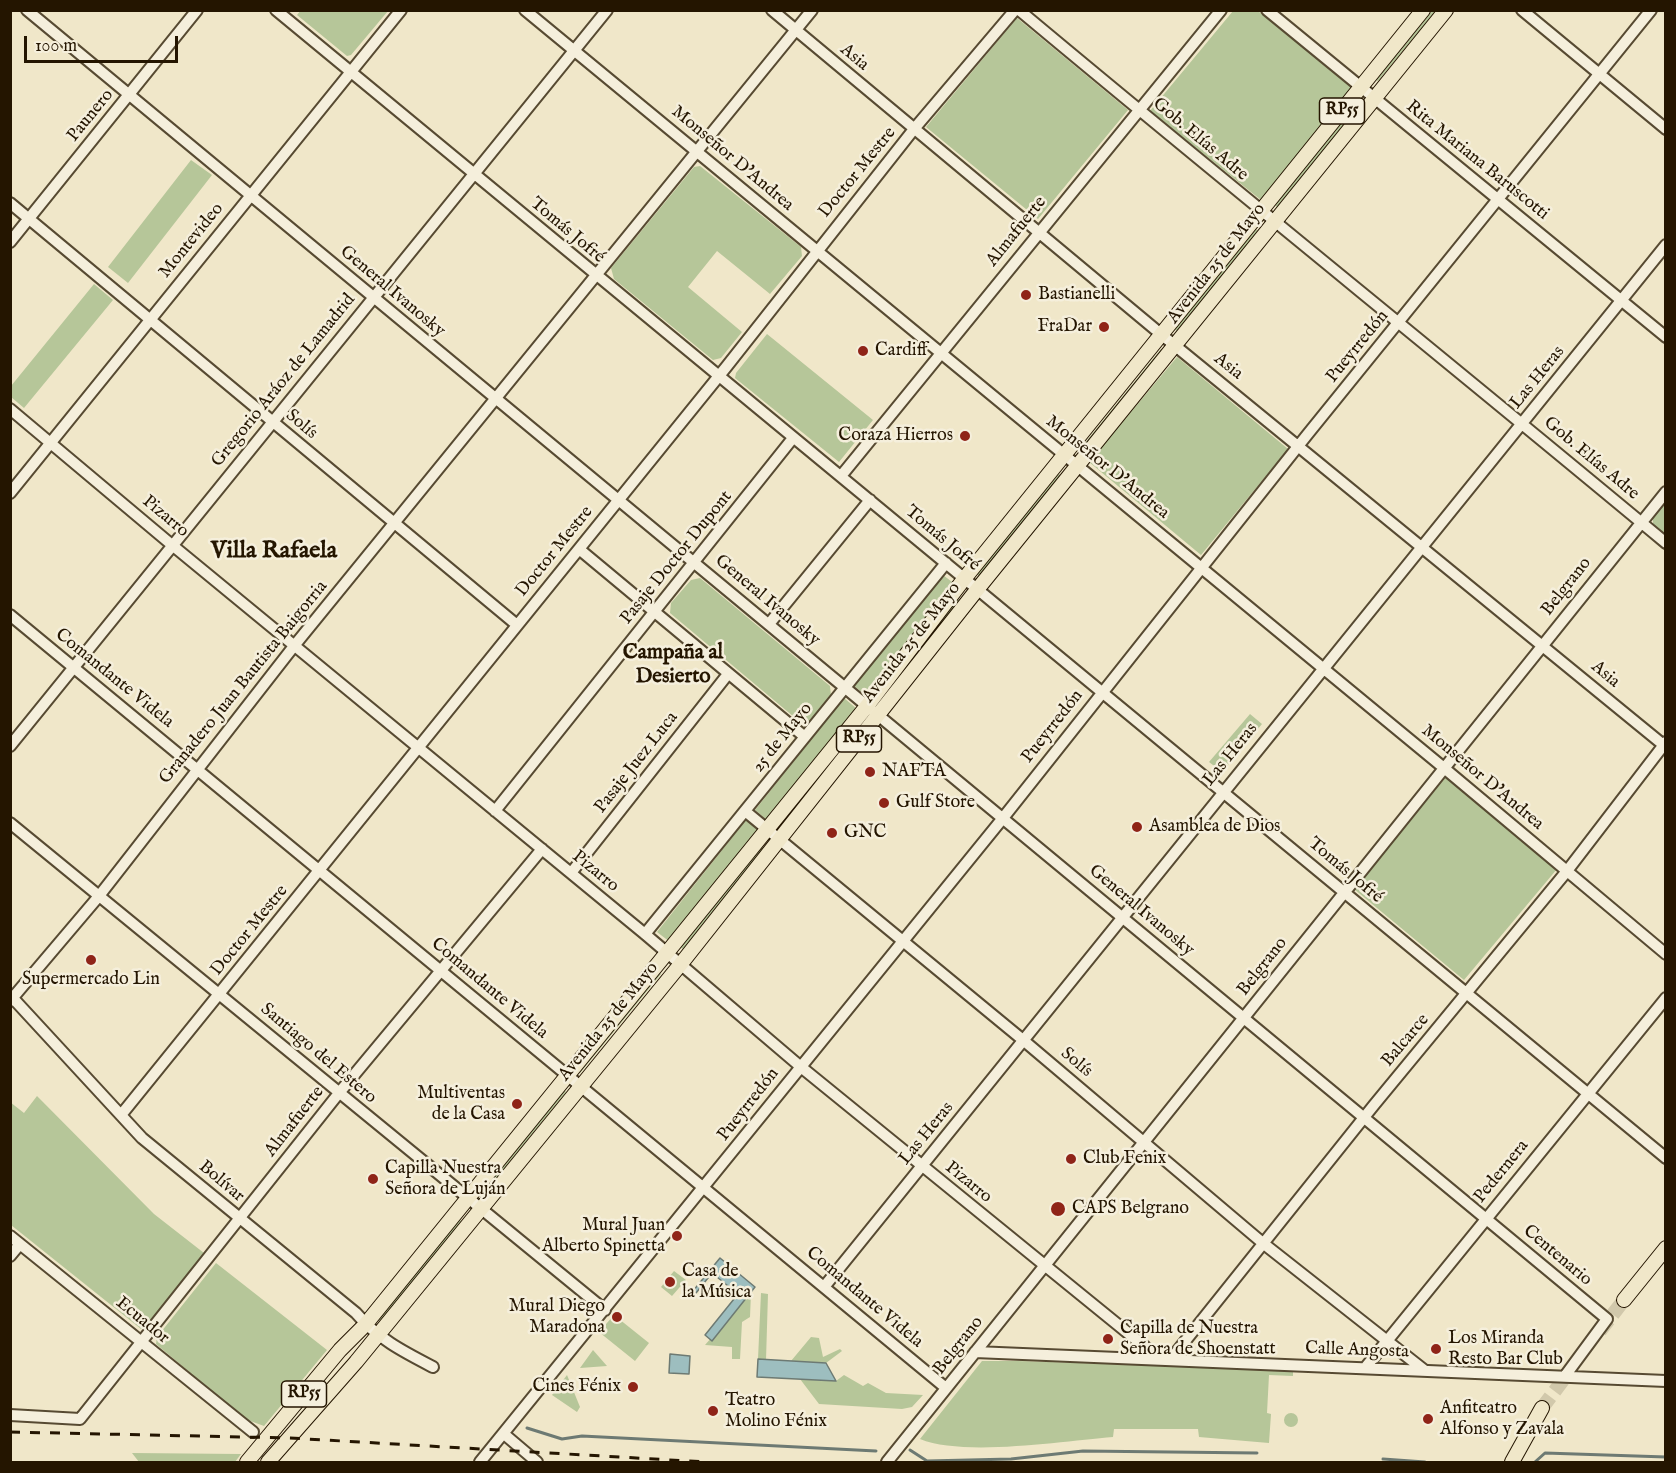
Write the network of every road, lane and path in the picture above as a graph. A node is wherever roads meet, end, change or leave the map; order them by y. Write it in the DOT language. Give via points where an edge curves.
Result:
graph roads {
  1 [pos="27,10"];
  2 [pos="197,10"];
  3 [pos="276,10"];
  4 [pos="401,10"];
  5 [pos="525,10"];
  6 [pos="607,10"];
  7 [pos="772,10"];
  8 [pos="812,10"];
  9 [pos="1017,10"];
  10 [pos="1221,10"];
  11 [pos="1267,10"];
  12 [pos="1423,10"];
  13 [pos="1446,10"];
  14 [pos="1522,10"];
  15 [pos="1651,10"];
  16 [pos="795,30"];
  17 [pos="574,50"];
  18 [pos="351,73"];
  19 [pos="1599,75"];
  20 [pos="1361,87"];
  21 [pos="129,95"];
  22 [pos="1374,98"];
  23 [pos="1139,111"];
  24 [pos="914,129"];
  25 [pos="1665,129"];
  26 [pos="695,150"];
  27 [pos="473,174"];
  28 [pos="250,195"];
  29 [pos="1500,201"];
  30 [pos="10,203"];
  31 [pos="1261,213"];
  32 [pos="29,219"];
  33 [pos="1273,222"];
  34 [pos="1038,232"];
  35 [pos="10,242"];
  36 [pos="1665,245"];
  37 [pos="817,251"];
  38 [pos="595,276"];
  39 [pos="373,297"];
  40 [pos="1621,300"];
  41 [pos="151,318"];
  42 [pos="1399,322"];
  43 [pos="1162,335"];
  44 [pos="1665,337"];
  45 [pos="1175,346"];
  46 [pos="939,353"];
  47 [pos="719,375"];
  48 [pos="495,398"];
  49 [pos="10,409"];
  50 [pos="272,422"];
  51 [pos="1523,423"];
  52 [pos="793,438"];
  53 [pos="51,442"];
  54 [pos="1299,446"];
  55 [pos="1065,455"];
  56 [pos="1078,466"];
  57 [pos="841,476"];
  58 [pos="1665,492"];
  59 [pos="10,493"];
  60 [pos="619,500"];
  61 [pos="870,500"];
  62 [pos="1640,522"];
  63 [pos="394,523"];
  64 [pos="1665,543"];
  65 [pos="172,545"];
  66 [pos="1422,547"];
  67 [pos="579,549"];
  68 [pos="695,563"];
  69 [pos="946,563"];
  70 [pos="1202,568"];
  71 [pos="964,579"];
  72 [pos="976,591"];
  73 [pos="655,612"];
  74 [pos="10,615"];
  75 [pos="769,624"];
  76 [pos="517,625"];
  77 [pos="1542,645"];
  78 [pos="294,646"];
  79 [pos="74,668"];
  80 [pos="1323,668"];
  81 [pos="728,674"];
  82 [pos="845,687"];
  83 [pos="1101,692"];
  84 [pos="867,706"];
  85 [pos="879,715"];
  86 [pos="805,736"];
  87 [pos="1665,745"];
  88 [pos="10,746"];
  89 [pos="418,747"];
  90 [pos="196,768"];
  91 [pos="1444,768"];
  92 [pos="1223,791"];
  93 [pos="745,810"];
  94 [pos="495,811"];
  95 [pos="1003,818"];
  96 [pos="10,823"];
  97 [pos="767,828"];
  98 [pos="780,838"];
  99 [pos="542,849"];
  100 [pos="320,871"];
  101 [pos="1567,871"];
  102 [pos="571,873"];
  103 [pos="1343,891"];
  104 [pos="99,896"];
  105 [pos="1122,917"];
  106 [pos="645,934"];
  107 [pos="903,940"];
  108 [pos="666,953"];
  109 [pos="1665,954"];
  110 [pos="680,964"];
  111 [pos="441,971"];
  112 [pos="220,993"];
  113 [pos="1466,995"];
  114 [pos="12,998"];
  115 [pos="1665,998"];
  116 [pos="1244,1017"];
  117 [pos="1023,1040"];
  118 [pos="801,1067"];
  119 [pos="567,1074"];
  120 [pos="580,1086"];
  121 [pos="1587,1092"];
  122 [pos="339,1093"];
  123 [pos="121,1115"];
  124 [pos="1364,1117"];
  125 [pos="1143,1142"];
  126 [pos="1665,1158"];
  127 [pos="922,1167"];
  128 [pos="704,1188"];
  129 [pos="468,1198"];
  130 [pos="480,1208"];
  131 [pos="1486,1218"];
  132 [pos="240,1220"];
  133 [pos="10,1236"];
  134 [pos="20,1244"];
  135 [pos="1264,1244"];
  136 [pos="1665,1248"];
  137 [pos="10,1256"];
  138 [pos="1044,1264"];
  139 [pos="824,1287"];
  140 [pos="1624,1300"];
  141 [pos="605,1310"];
  142 [pos="365,1324"];
  143 [pos="377,1335"];
  144 [pos="142,1341"];
  145 [pos="1386,1342"];
  146 [pos="975,1352"];
  147 [pos="1165,1360"];
  148 [pos="433,1367"];
  149 [pos="1365,1368"];
  150 [pos="1424,1371"];
  151 [pos="1565,1376"];
  152 [pos="1665,1381"];
  153 [pos="946,1388"];
  154 [pos="1542,1408"];
  155 [pos="10,1415"];
  156 [pos="253,1432"];
  157 [pos="504,1434"];
  158 [pos="247,1462"];
  159 [pos="268,1462"];
  160 [pos="480,1462"];
  161 [pos="537,1462"];
  162 [pos="887,1462"];
  163 [pos="1512,1462"];
  1 -- 21 [label="street, General Ivanosky"];
  2 -- 21 [label="street, Paunero"];
  3 -- 18 [label="street, Tomás Jofré"];
  4 -- 18 [label="street, Montevideo"];
  5 -- 17 [label="street, Monseñor D'Andrea"];
  6 -- 17 [label="street, Gregorio Aráoz de Lamadrid"];
  7 -- 16 [label="street, Asia"];
  8 -- 16 [label="street"];
  9 -- 23 [label="street, Gob. Elías Adre"];
  9 -- 24 [label="street, Doctor Mestre"];
  10 -- 23 [label="street, Almafuerte"];
  11 -- 20 [label="street, Rita Mariana Baruscotti"];
  12 -- 20 [label="main road, Avenida 25 de Mayo / RP55"];
  13 -- 22 [label="main road, Avenida 25 de Mayo / RP55"];
  14 -- 19 [label="street"];
  15 -- 19 [label="street, Pueyrredón"];
  16 -- 24 [label="street, Asia"];
  16 -- 26 [label="street, Granadero Juan Bautista Baigorria"];
  17 -- 26 [label="street, Monseñor D'Andrea"];
  17 -- 27 [label="street, Gregorio Aráoz de Lamadrid"];
  18 -- 27 [label="street, Tomás Jofré"];
  18 -- 28 [label="street, Montevideo"];
  19 -- 25 [label="street"];
  19 -- 29 [label="street, Pueyrredón"];
  20 -- 22 [label="street, Rita Mariana Baruscotti"];
  20 -- 31 [label="main road, Avenida 25 de Mayo / RP55"];
  21 -- 28 [label="street, General Ivanosky"];
  21 -- 32 [label="street, Paunero"];
  22 -- 29 [label="street, Rita Mariana Baruscotti"];
  22 -- 33 [label="main road, Avenida 25 de Mayo / RP55"];
  23 -- 31 [label="street, Gob. Elías Adre"];
  23 -- 34 [label="street, Almafuerte"];
  24 -- 34 [label="street, Asia"];
  24 -- 37 [label="street, Doctor Mestre"];
  26 -- 37 [label="street, Monseñor D'Andrea"];
  26 -- 38 [label="street, Granadero Juan Bautista Baigorria"];
  27 -- 38 [label="street, Tomás Jofré"];
  27 -- 39 [label="street, Gregorio Aráoz de Lamadrid"];
  28 -- 39 [label="street, General Ivanosky"];
  28 -- 41 [label="street, Montevideo"];
  29 -- 40 [label="street, Rita Mariana Baruscotti"];
  29 -- 42 [label="street, Pueyrredón"];
  30 -- 32 [label="street, Solís"];
  31 -- 33 [label="street, Gob. Elías Adre"];
  31 -- 43 [label="main road, Avenida 25 de Mayo / RP55"];
  32 -- 35 [label="street, Paunero"];
  32 -- 41 [label="street, Solís"];
  33 -- 42 [label="street, Gob. Elías Adre"];
  33 -- 45 [label="main road, Avenida 25 de Mayo / RP55"];
  34 -- 43 [label="street, Asia"];
  34 -- 46 [label="street, Almafuerte"];
  36 -- 40 [label="street, Las Heras"];
  37 -- 46 [label="street, Monseñor D'Andrea"];
  37 -- 47 [label="street, Doctor Mestre"];
  38 -- 47 [label="street, Tomás Jofré"];
  38 -- 48 [label="street, Granadero Juan Bautista Baigorria"];
  39 -- 48 [label="street, General Ivanosky"];
  39 -- 50 [label="street, Gregorio Aráoz de Lamadrid"];
  40 -- 44 [label="street, Rita Mariana Baruscotti"];
  40 -- 51 [label="street, Las Heras"];
  41 -- 50 [label="street, Solís"];
  41 -- 53 [label="street, Montevideo"];
  42 -- 51 [label="street, Gob. Elías Adre"];
  42 -- 54 [label="street, Pueyrredón"];
  43 -- 45 [label="street, Asia"];
  43 -- 55 [label="main road, Avenida 25 de Mayo / RP55"];
  45 -- 54 [label="street, Asia"];
  45 -- 56 [label="main road, Avenida 25 de Mayo / RP55"];
  46 -- 55 [label="street, Monseñor D'Andrea"];
  46 -- 57 [label="street, Almafuerte"];
  47 -- 52 [label="street, Tomás Jofré"];
  47 -- 60 [label="street, Doctor Mestre"];
  48 -- 60 [label="street, General Ivanosky"];
  48 -- 63 [label="street, Granadero Juan Bautista Baigorria"];
  49 -- 53 [label="street, Pizarro"];
  50 -- 63 [label="street, Solís"];
  50 -- 65 [label="street, Gregorio Aráoz de Lamadrid"];
  51 -- 62 [label="street, Gob. Elías Adre"];
  51 -- 66 [label="street, Las Heras"];
  52 -- 57 [label="street, Tomás Jofré"];
  52 -- 68 [label="street, Pasaje Doctor Dupont"];
  53 -- 59 [label="street, Montevideo"];
  53 -- 65 [label="street, Pizarro"];
  54 -- 66 [label="street, Asia"];
  54 -- 70 [label="street, Pueyrredón"];
  55 -- 56 [label="street, Monseñor D'Andrea"];
  55 -- 71 [label="main road, Avenida 25 de Mayo / RP55"];
  56 -- 70 [label="street, Monseñor D'Andrea"];
  56 -- 72 [label="main road, Avenida 25 de Mayo / RP55"];
  57 -- 61 [label="street, Tomás Jofré"];
  58 -- 62 [label="street, Belgrano"];
  60 -- 67 [label="street, Doctor Mestre"];
  60 -- 68 [label="street, General Ivanosky"];
  61 -- 69 [label="street, Tomás Jofré"];
  61 -- 75 [label="street"];
  62 -- 64 [label="street, Gob. Elías Adre"];
  62 -- 77 [label="street, Belgrano"];
  63 -- 76 [label="street, Solís"];
  63 -- 78 [label="street, Granadero Juan Bautista Baigorria"];
  65 -- 78 [label="street, Pizarro"];
  65 -- 79 [label="street, Gregorio Aráoz de Lamadrid"];
  66 -- 77 [label="street, Asia"];
  66 -- 80 [label="street, Las Heras"];
  67 -- 73 [label="street"];
  67 -- 76 [label="street, Doctor Mestre"];
  68 -- 73 [label="street, Pasaje Doctor Dupont"];
  68 -- 75 [label="street, General Ivanosky"];
  69 -- 71 [label="street, Tomás Jofré"];
  69 -- 82 [label="street, 25 de Mayo"];
  70 -- 80 [label="street, Monseñor D'Andrea"];
  70 -- 83 [label="street, Pueyrredón"];
  71 -- 72 [label="street, Tomás Jofré"];
  71 -- 84 [label="main road, Avenida 25 de Mayo / RP55"];
  72 -- 83 [label="street, Tomás Jofré"];
  72 -- 85 [label="main road, Avenida 25 de Mayo / RP55"];
  73 -- 81 [label="street"];
  73 -- 94 [label="street, Pasaje Doctor Dupont"];
  74 -- 79 [label="street, Comandante Videla"];
  75 -- 82 [label="street, General Ivanosky"];
  76 -- 89 [label="street, Doctor Mestre"];
  77 -- 87 [label="street, Asia"];
  77 -- 91 [label="street, Belgrano"];
  78 -- 89 [label="street, Pizarro"];
  78 -- 90 [label="street, Granadero Juan Bautista Baigorria"];
  79 -- 88 [label="street, Gregorio Aráoz de Lamadrid"];
  79 -- 90 [label="street, Comandante Videla"];
  80 -- 91 [label="street, Monseñor D'Andrea"];
  80 -- 92 [label="street, Las Heras"];
  81 -- 86 [label="street"];
  81 -- 102 [label="street, Pasaje Juez Luca"];
  82 -- 84 [label="street, General Ivanosky"];
  82 -- 86 [label="street, 25 de Mayo"];
  83 -- 92 [label="street, Tomás Jofré"];
  83 -- 95 [label="street, Pueyrredón"];
  84 -- 85 [label="street, General Ivanosky"];
  84 -- 97 [label="main road, Avenida 25 de Mayo / RP55"];
  85 -- 95 [label="street, General Ivanosky"];
  85 -- 98 [label="main road, Avenida 25 de Mayo / RP55"];
  86 -- 93 [label="street, 25 de Mayo"];
  87 -- 101 [label="street, Balcarce"];
  89 -- 94 [label="street, Pizarro"];
  89 -- 100 [label="street, Doctor Mestre"];
  90 -- 100 [label="street, Comandante Videla"];
  90 -- 104 [label="street, Granadero Juan Bautista Baigorria"];
  91 -- 101 [label="street, Monseñor D'Andrea"];
  91 -- 103 [label="street, Belgrano"];
  92 -- 103 [label="street, Tomás Jofré"];
  92 -- 105 [label="street, Las Heras"];
  93 -- 97 [label="street, Solís"];
  93 -- 106 [label="street, 25 de Mayo"];
  94 -- 99 [label="street, Pizarro"];
  95 -- 105 [label="street, General Ivanosky"];
  95 -- 107 [label="street, Pueyrredón"];
  96 -- 104 [label="street, Santiago del Estero"];
  97 -- 98 [label="street, Solís"];
  97 -- 108 [label="main road, Avenida 25 de Mayo / RP55"];
  98 -- 107 [label="street, Solís"];
  98 -- 110 [label="main road, Avenida 25 de Mayo / RP55"];
  99 -- 102 [label="street, Pizarro"];
  99 -- 111 [label="street, Almafuerte"];
  100 -- 111 [label="street, Comandante Videla"];
  100 -- 112 [label="street, Doctor Mestre"];
  101 -- 109 [label="street, Monseñor D'Andrea"];
  101 -- 113 [label="street, Balcarce"];
  102 -- 106 [label="street, Pizarro"];
  103 -- 113 [label="street, Tomás Jofré"];
  103 -- 116 [label="street, Belgrano"];
  104 -- 112 [label="street, Santiago del Estero"];
  104 -- 114 [label="street, Granadero Juan Bautista Baigorria"];
  105 -- 116 [label="street, General Ivanosky"];
  105 -- 117 [label="street, Las Heras"];
  106 -- 108 [label="street, Pizarro"];
  107 -- 117 [label="street, Solís"];
  107 -- 118 [label="street, Pueyrredón"];
  108 -- 110 [label="street, Pizarro"];
  108 -- 119 [label="main road, Avenida 25 de Mayo / RP55"];
  110 -- 118 [label="street, Pizarro"];
  110 -- 120 [label="main road, Avenida 25 de Mayo / RP55"];
  111 -- 119 [label="street, Comandante Videla"];
  111 -- 122 [label="street, Almafuerte"];
  112 -- 122 [label="street, Santiago del Estero"];
  112 -- 123 [label="street, Doctor Mestre"];
  113 -- 121 [label="street, Tomás Jofré"];
  113 -- 124 [label="street, Balcarce"];
  114 -- 123 [label="street, Bolívar"];
  115 -- 121 [label="street, Pedernera"];
  116 -- 124 [label="street, General Ivanosky"];
  116 -- 125 [label="street, Belgrano"];
  117 -- 125 [label="street, Solís"];
  117 -- 127 [label="street, Las Heras"];
  118 -- 127 [label="street, Pizarro"];
  118 -- 128 [label="street, Pueyrredón"];
  119 -- 120 [label="street, Comandante Videla"];
  119 -- 129 [label="main road, Avenida 25 de Mayo / RP55"];
  120 -- 128 [label="street, Comandante Videla"];
  120 -- 130 [label="main road, Avenida 25 de Mayo / RP55"];
  121 -- 126 [label="street, Tomás Jofré"];
  121 -- 131 [label="street, Pedernera"];
  122 -- 129 [label="street, Santiago del Estero"];
  122 -- 132 [label="street, Almafuerte"];
  123 -- 132 [label="street, Bolívar" via="142,1138"];
  124 -- 131 [label="street, General Ivanosky"];
  124 -- 135 [label="street, Balcarce"];
  125 -- 135 [label="street, Solís"];
  125 -- 138 [label="street, Belgrano"];
  127 -- 138 [label="street, Pizarro"];
  127 -- 139 [label="street, Las Heras"];
  128 -- 139 [label="street, Comandante Videla"];
  128 -- 141 [label="street, Pueyrredón"];
  129 -- 130 [label="street, Santiago del Estero"];
  129 -- 142 [label="main road, Avenida 25 de Mayo / RP55"];
  130 -- 141 [label="street, Santiago del Estero"];
  130 -- 143 [label="main road, Avenida 25 de Mayo / RP55"];
  131 -- 145 [label="street, Pedernera"];
  131 -- 151 [label="street, Centenario" via="1607,1319"];
  132 -- 142 [label="street, Bolívar"];
  132 -- 144 [label="street, Almafuerte"];
  133 -- 134 [label="street, Ecuador"];
  134 -- 137 [label="street"];
  134 -- 144 [label="street, Ecuador"];
  135 -- 145 [label="street, Solís"];
  135 -- 147 [label="street, Balcarce"];
  136 -- 140 [label="main road"];
  138 -- 146 [label="street, Belgrano"];
  138 -- 147 [label="street, Pizarro"];
  139 -- 153 [label="street, Comandante Videla"];
  141 -- 157 [label="street, Pueyrredón"];
  142 -- 143 [label="street, Bolívar"];
  142 -- 158 [label="main road, Avenida 25 de Mayo / RP55"];
  143 -- 148 [label="street, Bolívar"];
  143 -- 159 [label="main road, Avenida 25 de Mayo / RP55"];
  144 -- 155 [label="street, Almafuerte" via="80,1419"];
  144 -- 156 [label="street, Ecuador"];
  145 -- 149 [label="street, Pedernera"];
  145 -- 150 [label="street, Solís"];
  146 -- 147 [label="street, Calle Angosta"];
  146 -- 153 [label="street, Belgrano"];
  147 -- 149 [label="street, Calle Angosta"];
  149 -- 150 [label="street, Calle Angosta"];
  150 -- 151 [label="street, Calle Angosta"];
  151 -- 152 [label="street, Calle Angosta"];
  153 -- 162 [label="street, Belgrano"];
  154 -- 163 [label="main road"];
  157 -- 160 [label="street, Pueyrredón"];
  157 -- 161 [label="street"];
}
